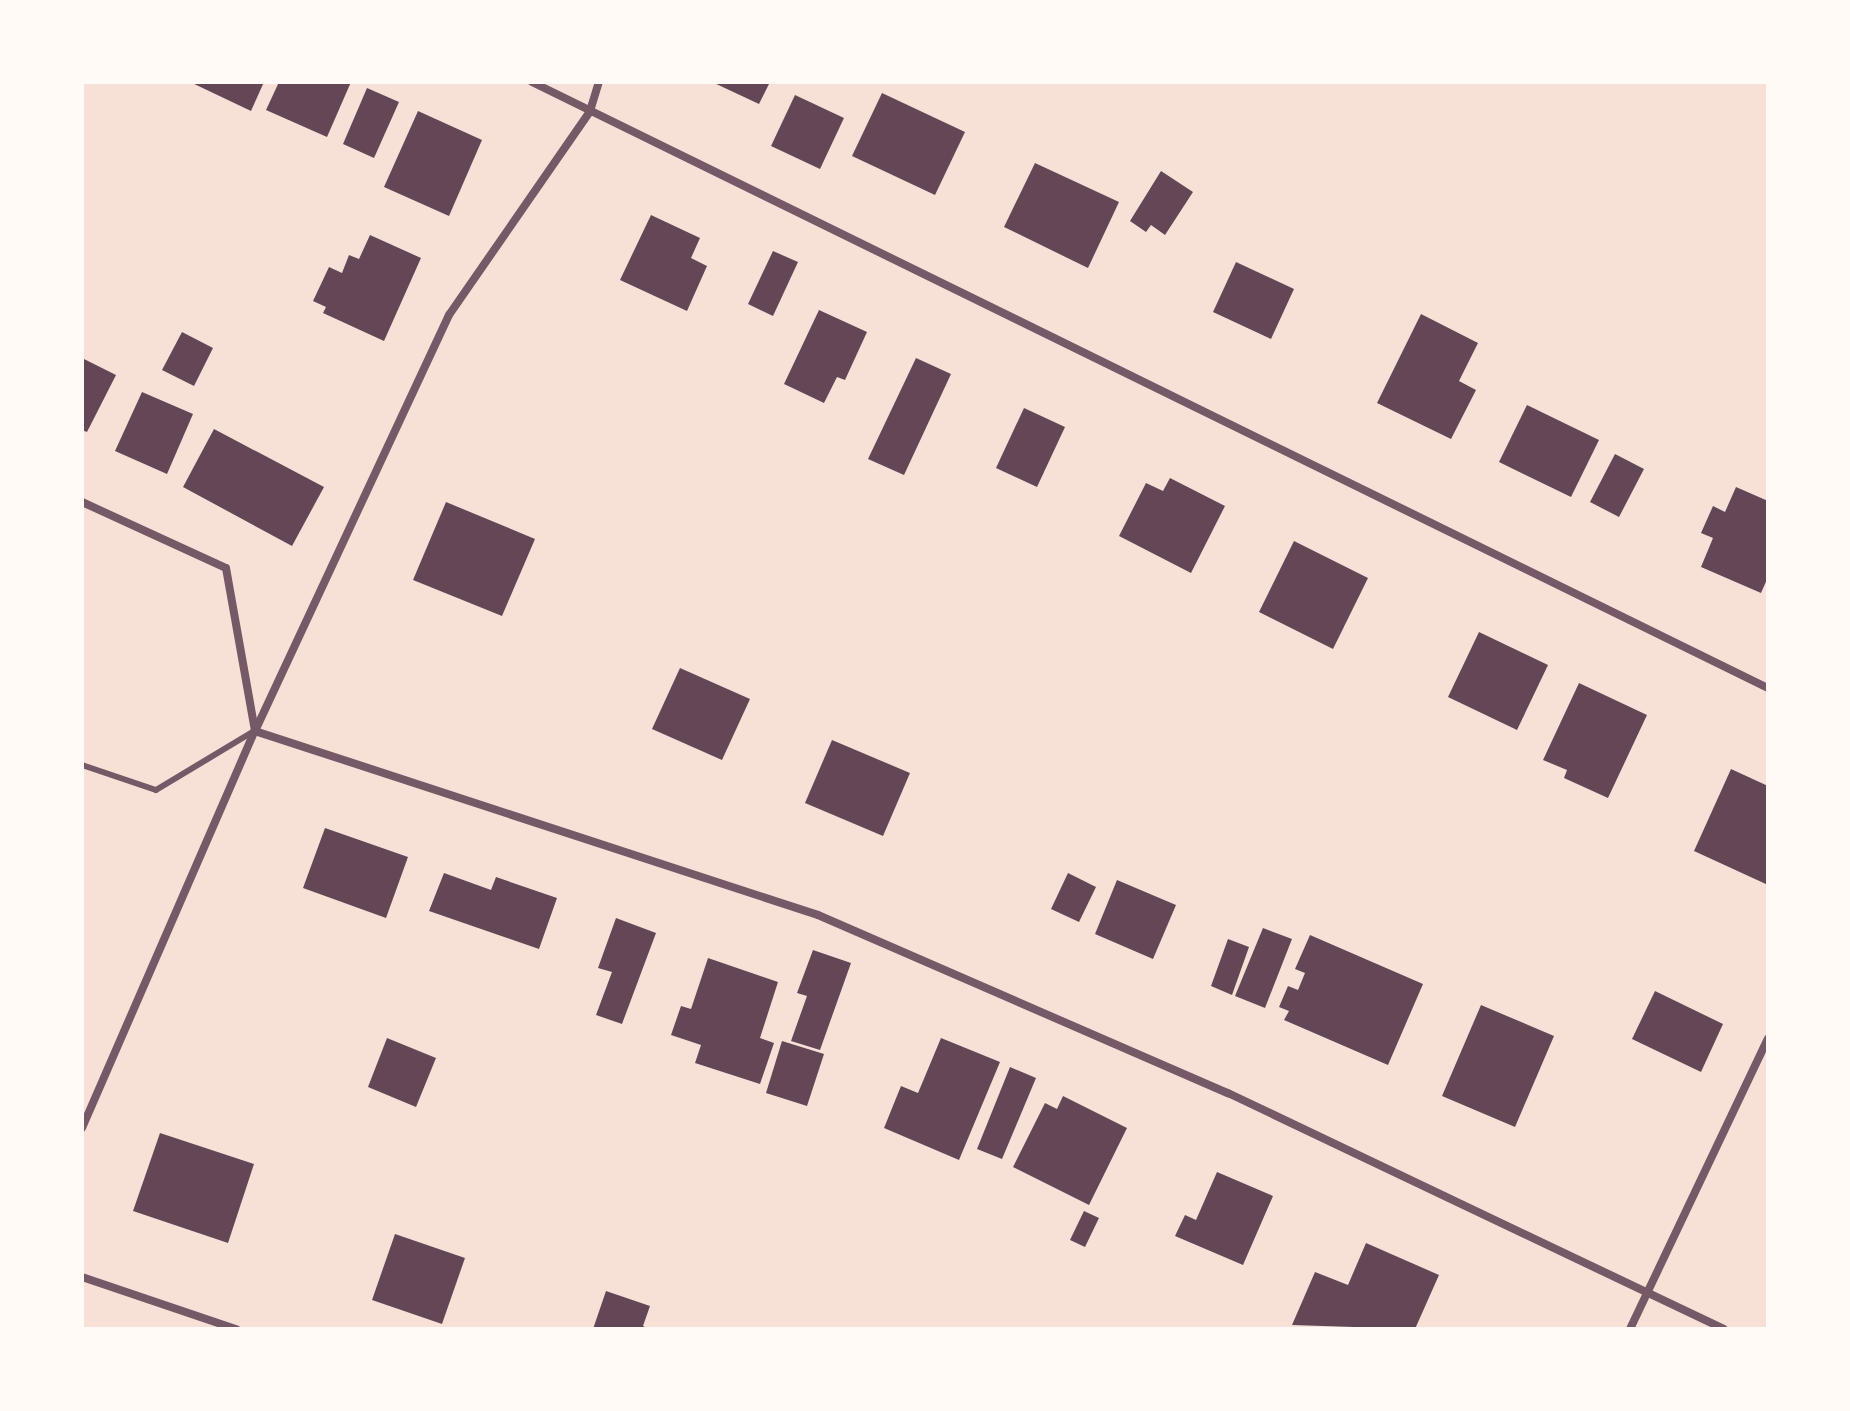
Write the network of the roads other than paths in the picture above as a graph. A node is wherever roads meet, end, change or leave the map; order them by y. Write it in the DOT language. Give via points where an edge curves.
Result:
graph roads {
  1 [pos="532,82"];
  2 [pos="599,82"];
  3 [pos="590,111"];
  4 [pos="82,502"];
  5 [pos="1768,688"];
  6 [pos="255,731"];
  7 [pos="82,765"];
  8 [pos="1768,1039"];
  9 [pos="82,1128"];
  10 [pos="82,1277"];
  11 [pos="1650,1294"];
  12 [pos="236,1329"];
  13 [pos="1630,1329"];
  14 [pos="1724,1329"];
  1 -- 3 [label="street"];
  2 -- 3 [label="street"];
  3 -- 5 [label="street"];
  3 -- 6 [label="street" via="449,315"];
  4 -- 6 [label="street" via="226,568"];
  6 -- 7 [label="lane" via="156,790"];
  6 -- 9 [label="street"];
  6 -- 11 [label="street" via="818,915 1228,1093"];
  8 -- 11 [label="street"];
  10 -- 12 [label="street"];
  11 -- 13 [label="street"];
  11 -- 14 [label="street"];
}
